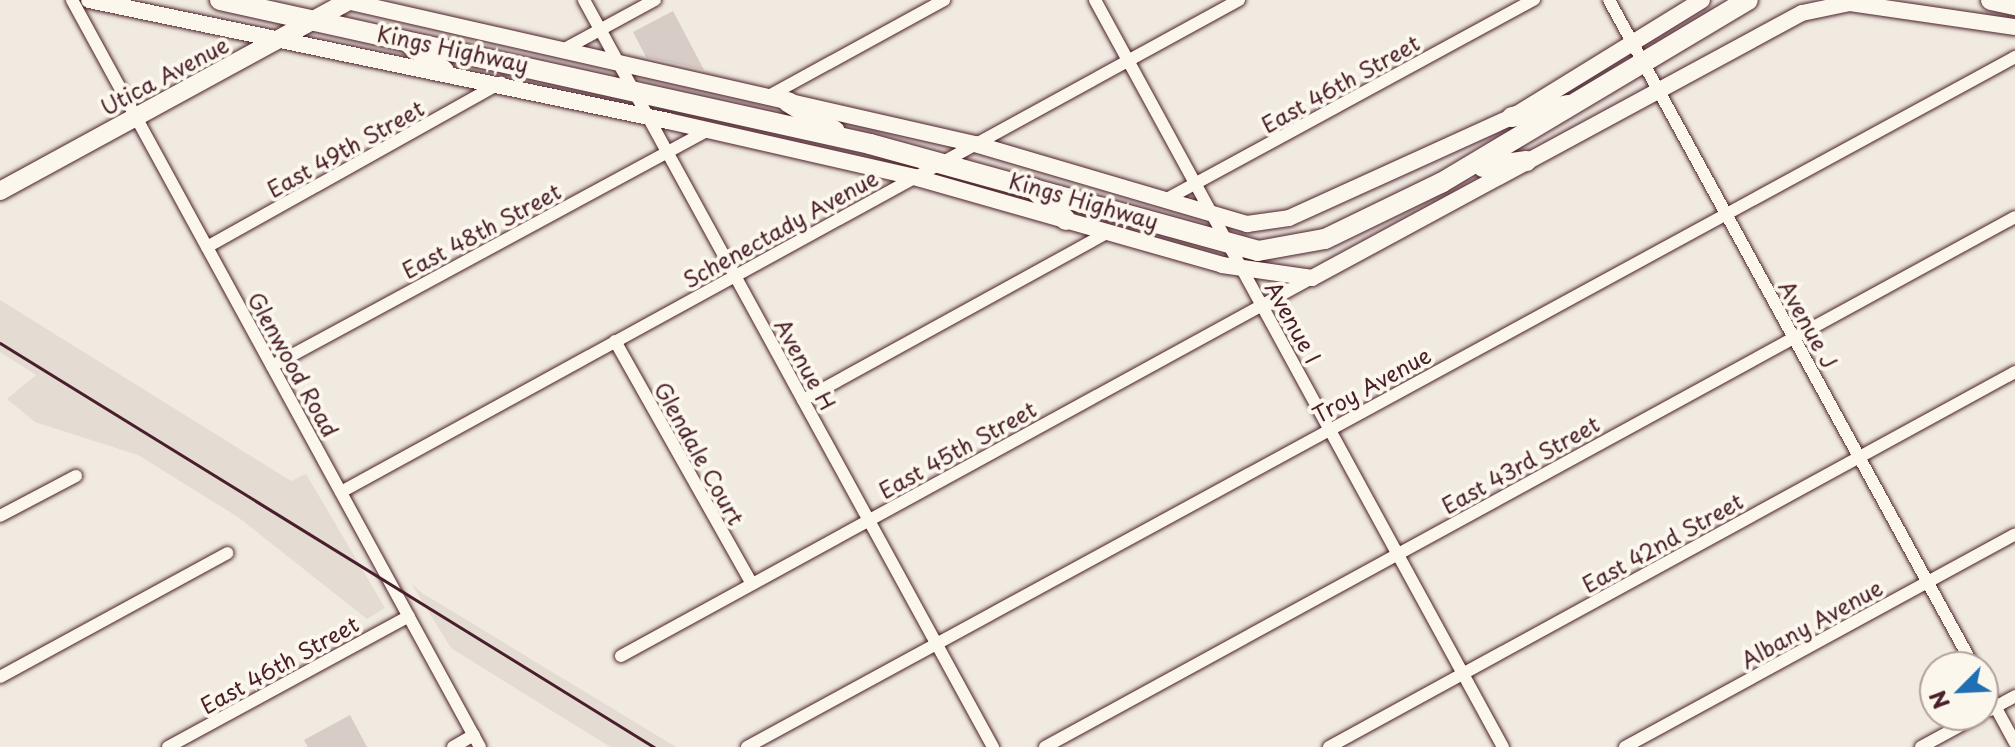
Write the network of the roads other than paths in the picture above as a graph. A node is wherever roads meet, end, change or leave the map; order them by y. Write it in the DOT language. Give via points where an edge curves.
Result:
graph roads {
  1 [pos="72,0"];
  2 [pos="89,0"];
  3 [pos="222,0"];
  4 [pos="346,0"];
  5 [pos="584,0"];
  6 [pos="655,0"];
  7 [pos="944,0"];
  8 [pos="1095,0"];
  9 [pos="1239,0"];
  10 [pos="1534,0"];
  11 [pos="1609,0"];
  12 [pos="1702,0"];
  13 [pos="1748,0"];
  14 [pos="1991,0"];
  15 [pos="2015,5"];
  16 [pos="314,19"];
  17 [pos="2015,27"];
  18 [pos="600,30"];
  19 [pos="283,38"];
  20 [pos="404,40"];
  21 [pos="1633,44"];
  22 [pos="561,51"];
  23 [pos="2015,57"];
  24 [pos="1128,60"];
  25 [pos="1644,64"];
  26 [pos="620,65"];
  27 [pos="444,71"];
  28 [pos="501,83"];
  29 [pos="634,90"];
  30 [pos="1659,90"];
  31 [pos="767,97"];
  32 [pos="788,102"];
  33 [pos="1583,102"];
  34 [pos="648,116"];
  35 [pos="136,117"];
  36 [pos="1512,117"];
  37 [pos="709,130"];
  38 [pos="849,139"];
  39 [pos="975,144"];
  40 [pos="668,151"];
  41 [pos="1527,161"];
  42 [pos="941,162"];
  43 [pos="1467,170"];
  44 [pos="914,177"];
  45 [pos="1196,184"];
  46 [pos="1030,185"];
  47 [pos="0,191"];
  48 [pos="1165,200"];
  49 [pos="1726,213"];
  50 [pos="2015,217"];
  51 [pos="1214,218"];
  52 [pos="1066,220"];
  53 [pos="1108,232"];
  54 [pos="1230,245"];
  55 [pos="207,247"];
  56 [pos="1243,270"];
  57 [pos="735,275"];
  58 [pos="1312,278"];
  59 [pos="1262,306"];
  60 [pos="1794,338"];
  61 [pos="615,341"];
  62 [pos="272,366"];
  63 [pos="2015,372"];
  64 [pos="803,400"];
  65 [pos="1330,429"];
  66 [pos="1859,457"];
  67 [pos="76,476"];
  68 [pos="341,492"];
  69 [pos="0,516"];
  70 [pos="869,519"];
  71 [pos="2015,534"];
  72 [pos="227,553"];
  73 [pos="1398,554"];
  74 [pos="1928,582"];
  75 [pos="752,584"];
  76 [pos="409,616"];
  77 [pos="936,644"];
  78 [pos="1965,651"];
  79 [pos="621,656"];
  80 [pos="1463,674"];
  81 [pos="0,677"];
  82 [pos="1999,714"];
  83 [pos="1951,731"];
  84 [pos="477,741"];
  85 [pos="2015,743"];
  86 [pos="168,747"];
  87 [pos="453,747"];
  88 [pos="747,747"];
  89 [pos="993,747"];
  90 [pos="1045,747"];
  91 [pos="1329,747"];
  92 [pos="1503,747"];
  93 [pos="1625,747"];
  94 [pos="1921,747"];
  1 -- 35 [label="street, Glenwood Road"];
  2 -- 19 [label="street, Kings Highway"];
  3 -- 16 [label="main road, Kings Highway"];
  4 -- 16 [label="main road, Utica Avenue"];
  4 -- 22 [label="street, Kings Highway"];
  5 -- 18 [label="street, Avenue H"];
  6 -- 18 [label="street"];
  7 -- 31 [label="street"];
  8 -- 24 [label="street, Avenue I"];
  9 -- 24 [label="street, Schenectady Avenue"];
  10 -- 45 [label="street, East 46th Street"];
  11 -- 21 [label="street, Avenue J"];
  12 -- 21 [label="street, Kings Highway"];
  13 -- 25 [label="main road, Kings Highway"];
  14 -- 15 [label="main road"];
  16 -- 19 [label="main road, Utica Avenue"];
  16 -- 20 [label="main road, Kings Highway"];
  17 -- 30 [label="street" via="1850,3 1790,19"];
  18 -- 22 [label="street"];
  18 -- 26 [label="street, Avenue H"];
  19 -- 27 [label="street, Kings Highway"];
  19 -- 35 [label="main road, Utica Avenue"];
  20 -- 27 [label="main road"];
  20 -- 29 [label="main road, Kings Highway"];
  21 -- 25 [label="street, Avenue J"];
  21 -- 36 [label="street, Kings Highway"];
  22 -- 26 [label="street, Kings Highway"];
  23 -- 49 [label="street, Troy Avenue"];
  24 -- 39 [label="street, Schenectady Avenue"];
  24 -- 45 [label="street, Avenue I"];
  25 -- 30 [label="street, Avenue J"];
  25 -- 33 [label="main road, Kings Highway"];
  26 -- 29 [label="street, Avenue H"];
  26 -- 31 [label="street, Kings Highway"];
  27 -- 28 [label="street, Kings Highway"];
  28 -- 34 [label="street, Kings Highway"];
  28 -- 55 [label="street, East 49th Street"];
  29 -- 34 [label="street, Avenue H"];
  29 -- 38 [label="main road, Kings Highway"];
  30 -- 41 [label="street"];
  30 -- 49 [label="street, Avenue J"];
  31 -- 32 [label="street, Kings Highway"];
  32 -- 38 [label="main road"];
  32 -- 39 [label="street, Kings Highway"];
  33 -- 36 [label="main road"];
  33 -- 43 [label="main road, Kings Highway"];
  34 -- 37 [label="street, Kings Highway"];
  34 -- 40 [label="street, Avenue H"];
  35 -- 47 [label="main road, Utica Avenue"];
  35 -- 55 [label="street, Glenwood Road"];
  36 -- 51 [label="street, Kings Highway" via="1289,218 1247,224"];
  37 -- 40 [label="street, East 48th Street"];
  37 -- 44 [label="street, Kings Highway"];
  38 -- 42 [label="main road, Kings Highway"];
  39 -- 42 [label="street, Schenectady Avenue"];
  39 -- 48 [label="street, Kings Highway"];
  40 -- 57 [label="street, Avenue H"];
  40 -- 62 [label="street, East 48th Street"];
  41 -- 43 [label="main road"];
  41 -- 58 [label="street"];
  42 -- 44 [label="street, Schenectady Avenue"];
  42 -- 46 [label="main road, Kings Highway"];
  43 -- 54 [label="main road, Kings Highway" via="1298,247"];
  44 -- 52 [label="street, Kings Highway"];
  44 -- 57 [label="street, Schenectady Avenue"];
  45 -- 48 [label="street, East 46th Street"];
  45 -- 51 [label="street, Avenue I"];
  46 -- 52 [label="main road"];
  46 -- 54 [label="main road, Kings Highway"];
  48 -- 51 [label="street, Kings Highway"];
  49 -- 60 [label="street, Avenue J"];
  49 -- 65 [label="street, Troy Avenue"];
  50 -- 60 [label="street, East 43rd Street"];
  51 -- 54 [label="street, Avenue I"];
  52 -- 53 [label="street, Kings Highway"];
  53 -- 56 [label="street, Kings Highway"];
  53 -- 64 [label="street"];
  54 -- 56 [label="street, Avenue I"];
  55 -- 62 [label="street, Glenwood Road"];
  56 -- 58 [label="street, Kings Highway"];
  56 -- 59 [label="street, Avenue I"];
  57 -- 61 [label="street, Schenectady Avenue"];
  57 -- 64 [label="street, Avenue H"];
  58 -- 59 [label="street, East 45th Street"];
  59 -- 65 [label="street, Avenue I"];
  59 -- 70 [label="street, East 45th Street"];
  60 -- 66 [label="street, Avenue J"];
  60 -- 73 [label="street, East 43rd Street"];
  61 -- 68 [label="street, Schenectady Avenue"];
  61 -- 75 [label="street, Glendale Court"];
  62 -- 68 [label="street, Glenwood Road"];
  63 -- 66 [label="street, East 42nd Street"];
  64 -- 70 [label="street, Avenue H"];
  65 -- 73 [label="street, Avenue I"];
  65 -- 77 [label="street, Troy Avenue"];
  66 -- 74 [label="street, Avenue J"];
  66 -- 80 [label="street, East 42nd Street"];
  67 -- 69 [label="street"];
  68 -- 76 [label="street, Glenwood Road"];
  70 -- 75 [label="street, East 45th Street"];
  70 -- 77 [label="street, Avenue H"];
  71 -- 74 [label="street, Albany Avenue"];
  72 -- 81 [label="street"];
  73 -- 80 [label="street, Avenue I"];
  73 -- 90 [label="street, East 43rd Street"];
  74 -- 78 [label="street, Avenue J"];
  74 -- 93 [label="street, Albany Avenue"];
  75 -- 79 [label="street, East 45th Street"];
  76 -- 84 [label="street, Glenwood Road"];
  76 -- 86 [label="street, East 46th Street"];
  77 -- 88 [label="street, Troy Avenue"];
  77 -- 89 [label="street, Avenue H"];
  80 -- 91 [label="street, East 42nd Street"];
  80 -- 92 [label="street, Avenue I"];
  82 -- 85 [label="street"];
  83 -- 94 [label="street"];
  84 -- 87 [label="street"];
}
